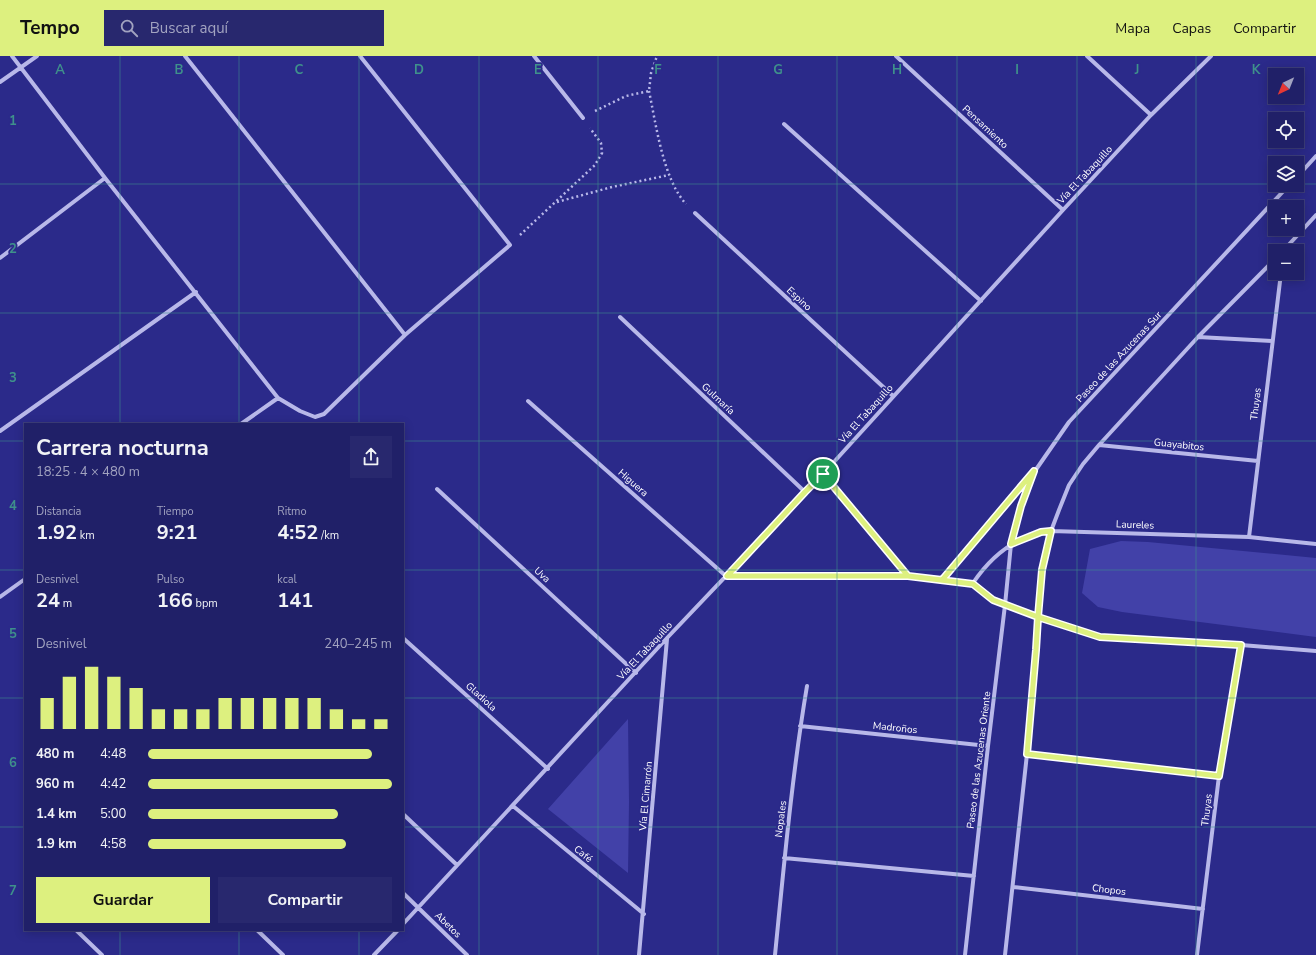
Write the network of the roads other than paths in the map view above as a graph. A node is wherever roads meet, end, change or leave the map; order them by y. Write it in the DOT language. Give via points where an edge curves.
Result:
graph roads {
  1 [pos="12,56"];
  2 [pos="37,56"];
  3 [pos="185,56"];
  4 [pos="360,56"];
  5 [pos="534,56"];
  6 [pos="896,56"];
  7 [pos="1087,56"];
  8 [pos="1211,56"];
  9 [pos="21,67"];
  10 [pos="0,82"];
  11 [pos="1152,115"];
  12 [pos="583,118"];
  13 [pos="784,124"];
  14 [pos="1316,156"];
  15 [pos="1304,169"];
  16 [pos="105,178"];
  17 [pos="1283,192"];
  18 [pos="1063,210"];
  19 [pos="695,213"];
  20 [pos="1316,215"];
  21 [pos="1289,244"];
  22 [pos="0,258"];
  23 [pos="1268,266"];
  24 [pos="1280,280"];
  25 [pos="196,292"];
  26 [pos="981,301"];
  27 [pos="620,317"];
  28 [pos="405,335"];
  29 [pos="1198,337"];
  30 [pos="1272,341"];
  31 [pos="893,396"];
  32 [pos="278,398"];
  33 [pos="528,401"];
  34 [pos="243,423"];
  35 [pos="0,431"];
  36 [pos="1099,445"];
  37 [pos="1258,461"];
  38 [pos="1034,471"];
  39 [pos="823,474"];
  40 [pos="437,489"];
  41 [pos="805,492"];
  42 [pos="1051,531"];
  43 [pos="1249,537"];
  44 [pos="1011,544"];
  45 [pos="1316,544"];
  46 [pos="1008,567"];
  47 [pos="727,576"];
  48 [pos="908,576"];
  49 [pos="24,580"];
  50 [pos="942,580"];
  51 [pos="973,584"];
  52 [pos="0,597"];
  53 [pos="1005,605"];
  54 [pos="1038,617"];
  55 [pos="668,638"];
  56 [pos="404,639"];
  57 [pos="1241,645"];
  58 [pos="1316,650"];
  59 [pos="636,673"];
  60 [pos="807,686"];
  61 [pos="800,726"];
  62 [pos="988,746"];
  63 [pos="1027,754"];
  64 [pos="548,769"];
  65 [pos="1219,776"];
  66 [pos="513,806"];
  67 [pos="404,815"];
  68 [pos="784,858"];
  69 [pos="457,866"];
  70 [pos="974,876"];
  71 [pos="1013,887"];
  72 [pos="404,894"];
  73 [pos="418,907"];
  74 [pos="1203,909"];
  75 [pos="644,914"];
  76 [pos="404,923"];
  77 [pos="77,931"];
  78 [pos="258,931"];
  79 [pos="397,931"];
  80 [pos="102,955"];
  81 [pos="283,955"];
  82 [pos="374,955"];
  83 [pos="467,955"];
  84 [pos="639,955"];
  85 [pos="775,955"];
  86 [pos="965,955"];
  87 [pos="1005,955"];
  88 [pos="1196,955"];
  1 -- 9 [label="street"];
  2 -- 9 [label="street"];
  3 -- 28 [label="street"];
  4 -- 28 [label="street" via="510,245"];
  5 -- 12 [label="street"];
  6 -- 18 [label="street, Pensamiento"];
  7 -- 11 [label="street"];
  8 -- 11 [label="street, Vía El Tabaquillo"];
  9 -- 10 [label="street"];
  9 -- 16 [label="street"];
  11 -- 18 [label="street, Vía El Tabaquillo"];
  13 -- 26 [label="street"];
  14 -- 15 [label="street"];
  16 -- 22 [label="street"];
  16 -- 25 [label="street"];
  17 -- 38 [label="street, Paseo de las Azucenas Sur" via="1069,422"];
  18 -- 26 [label="street, Vía El Tabaquillo"];
  19 -- 31 [label="street, Espino"];
  20 -- 21 [label="street"];
  23 -- 29 [label="street"];
  24 -- 30 [label="street, Thuyas"];
  25 -- 32 [label="street"];
  25 -- 35 [label="street"];
  26 -- 31 [label="street, Vía El Tabaquillo"];
  27 -- 41 [label="street, Gulmaría"];
  28 -- 32 [label="street" via="324,414 315,417"];
  29 -- 30 [label="street"];
  29 -- 36 [label="street"];
  30 -- 37 [label="street, Thuyas"];
  31 -- 39 [label="street, Vía El Tabaquillo"];
  32 -- 34 [label="street"];
  33 -- 47 [label="street, Higuera"];
  36 -- 37 [label="street, Guayabitos"];
  36 -- 42 [label="street" via="1069,484"];
  37 -- 43 [label="street, Thuyas"];
  38 -- 44 [label="street, Paseo de las Azucenas Sur"];
  38 -- 50 [label="street"];
  39 -- 41 [label="street, Vía El Tabaquillo"];
  39 -- 48 [label="street"];
  40 -- 59 [label="street, Uva"];
  41 -- 47 [label="street, Vía El Tabaquillo"];
  42 -- 43 [label="street, Laureles"];
  42 -- 44 [label="street, Laureles" via="1041,532"];
  42 -- 54 [label="street" via="1042,570"];
  43 -- 45 [label="street, Laureles"];
  44 -- 46 [label="street, Paseo de las Azucenas Sur"];
  44 -- 51 [label="street, Laureles" via="997,554"];
  46 -- 53 [label="street, Paseo de las Azucenas Oriente"];
  47 -- 48 [label="street"];
  47 -- 55 [label="street, Vía El Tabaquillo"];
  48 -- 50 [label="street"];
  49 -- 52 [label="street"];
  50 -- 51 [label="street"];
  51 -- 53 [label="street" via="993,600"];
  53 -- 54 [label="street"];
  53 -- 62 [label="street, Paseo de las Azucenas Oriente"];
  54 -- 57 [label="street" via="1100,637"];
  54 -- 63 [label="street"];
  55 -- 59 [label="street, Vía El Tabaquillo"];
  55 -- 75 [label="street, Vía El Cimarrón"];
  56 -- 64 [label="street, Gladiola"];
  57 -- 58 [label="street"];
  57 -- 65 [label="street, Thuyas"];
  59 -- 64 [label="street, Vía El Tabaquillo"];
  60 -- 61 [label="street, Nopales"];
  61 -- 62 [label="street, Madroños"];
  61 -- 68 [label="street, Nopales"];
  62 -- 70 [label="street, Paseo de las Azucenas Oriente"];
  63 -- 65 [label="street"];
  63 -- 71 [label="street"];
  64 -- 66 [label="street, Vía El Tabaquillo"];
  65 -- 74 [label="street, Thuyas"];
  66 -- 69 [label="street, Vía El Tabaquillo"];
  66 -- 75 [label="street, Café"];
  67 -- 69 [label="street"];
  68 -- 70 [label="street"];
  68 -- 85 [label="street, Nopales"];
  69 -- 73 [label="street, Vía El Tabaquillo"];
  70 -- 86 [label="street, Paseo de las Azucenas Oriente"];
  71 -- 74 [label="street, Chopos"];
  71 -- 87 [label="street"];
  72 -- 73 [label="street, Abetos"];
  73 -- 76 [label="street, Vía El Tabaquillo"];
  73 -- 83 [label="street, Abetos"];
  74 -- 88 [label="street, Thuyas"];
  75 -- 84 [label="street, Vía El Cimarrón"];
  77 -- 80 [label="street"];
  78 -- 81 [label="street"];
  79 -- 82 [label="street"];
}
